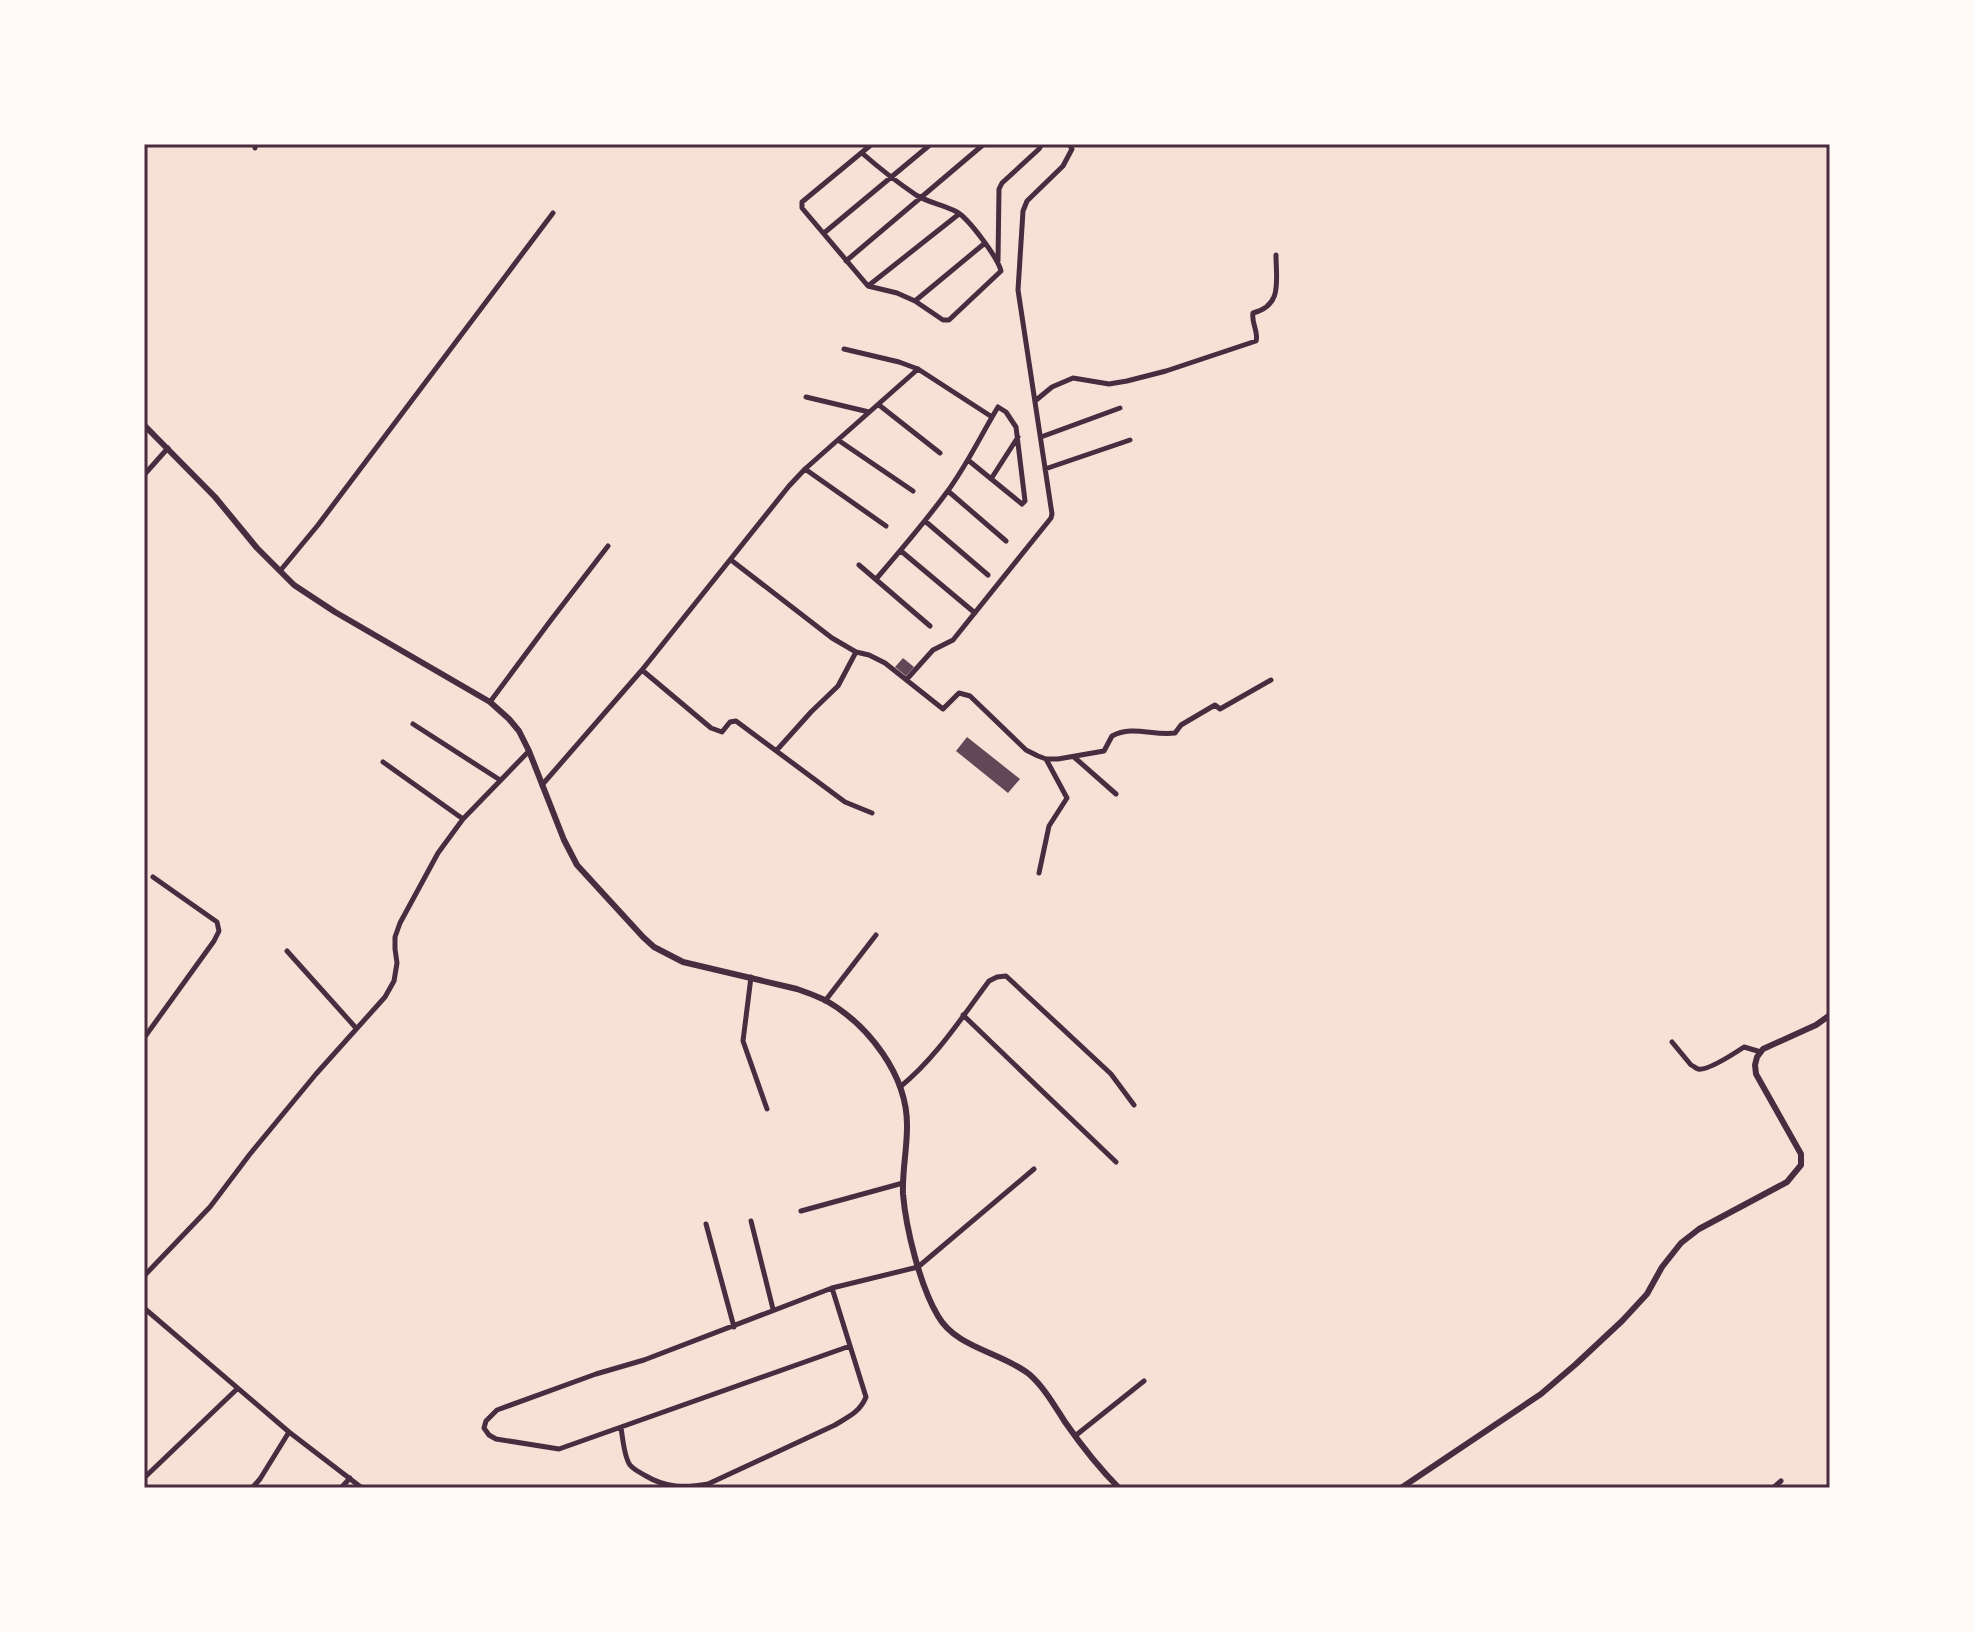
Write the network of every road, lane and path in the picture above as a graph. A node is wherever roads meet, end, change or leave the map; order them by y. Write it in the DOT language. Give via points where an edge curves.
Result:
graph roads {
  1 [pos="872,144"];
  2 [pos="931,144"];
  3 [pos="984,144"];
  4 [pos="1042,144"];
  5 [pos="1069,144"];
  6 [pos="862,153"];
  7 [pos="891,177"];
  8 [pos="920,197"];
  9 [pos="553,213"];
  10 [pos="960,213"];
  11 [pos="824,233"];
  12 [pos="985,243"];
  13 [pos="1276,255"];
  14 [pos="846,261"];
  15 [pos="998,261"];
  16 [pos="868,286"];
  17 [pos="915,301"];
  18 [pos="844,349"];
  19 [pos="918,369"];
  20 [pos="806,397"];
  21 [pos="1035,401"];
  22 [pos="879,405"];
  23 [pos="1120,408"];
  24 [pos="869,412"];
  25 [pos="992,417"];
  26 [pos="144,425"];
  27 [pos="1019,436"];
  28 [pos="1041,437"];
  29 [pos="838,440"];
  30 [pos="1130,440"];
  31 [pos="168,448"];
  32 [pos="940,453"];
  33 [pos="968,460"];
  34 [pos="805,469"];
  35 [pos="1045,469"];
  36 [pos="144,475"];
  37 [pos="991,479"];
  38 [pos="913,491"];
  39 [pos="948,491"];
  40 [pos="925,521"];
  41 [pos="886,526"];
  42 [pos="1006,541"];
  43 [pos="608,546"];
  44 [pos="901,551"];
  45 [pos="731,560"];
  46 [pos="859,565"];
  47 [pos="280,571"];
  48 [pos="988,575"];
  49 [pos="877,578"];
  50 [pos="975,613"];
  51 [pos="930,626"];
  52 [pos="856,652"];
  53 [pos="642,670"];
  54 [pos="907,679"];
  55 [pos="1271,680"];
  56 [pos="490,702"];
  57 [pos="413,724"];
  58 [pos="529,751"];
  59 [pos="776,751"];
  60 [pos="1073,756"];
  61 [pos="1046,759"];
  62 [pos="383,762"];
  63 [pos="500,780"];
  64 [pos="542,785"];
  65 [pos="1116,794"];
  66 [pos="872,813"];
  67 [pos="463,819"];
  68 [pos="1039,873"];
  69 [pos="153,877"];
  70 [pos="876,935"];
  71 [pos="287,951"];
  72 [pos="751,977"];
  73 [pos="825,1001"];
  74 [pos="963,1015"];
  75 [pos="1830,1015"];
  76 [pos="356,1028"];
  77 [pos="144,1038"];
  78 [pos="1672,1042"];
  79 [pos="1761,1052"];
  80 [pos="900,1087"];
  81 [pos="1134,1105"];
  82 [pos="767,1109"];
  83 [pos="1116,1162"];
  84 [pos="1034,1169"];
  85 [pos="903,1183"];
  86 [pos="801,1211"];
  87 [pos="751,1221"];
  88 [pos="706,1224"];
  89 [pos="918,1267"];
  90 [pos="144,1276"];
  91 [pos="832,1288"];
  92 [pos="144,1308"];
  93 [pos="773,1309"];
  94 [pos="734,1327"];
  95 [pos="850,1346"];
  96 [pos="1144,1381"];
  97 [pos="237,1389"];
  98 [pos="621,1428"];
  99 [pos="289,1432"];
  100 [pos="1075,1436"];
  101 [pos="144,1478"];
  102 [pos="350,1478"];
  103 [pos="1781,1481"];
  104 [pos="252,1488"];
  105 [pos="341,1488"];
  106 [pos="362,1488"];
  107 [pos="1119,1488"];
  108 [pos="1401,1488"];
  109 [pos="1773,1488"];
  1 -- 6 [label="street"];
  2 -- 7 [label="street"];
  3 -- 8 [label="street"];
  4 -- 15 [label="street" via="999,189"];
  5 -- 21 [label="street" via="1072,149 1063,166 1023,211 1018,290"];
  6 -- 7 [label="street"];
  6 -- 11 [label="street" via="802,202"];
  7 -- 8 [label="street"];
  7 -- 11 [label="street"];
  8 -- 10 [label="street"];
  8 -- 14 [label="street"];
  9 -- 47 [label="street"];
  10 -- 12 [label="street"];
  10 -- 16 [label="street"];
  11 -- 14 [label="street"];
  12 -- 15 [label="street"];
  12 -- 17 [label="street"];
  13 -- 21 [label="street" via="1275,295 1270,306 1252,317 1256,341 1127,381 1073,378"];
  14 -- 16 [label="street"];
  15 -- 17 [label="street" via="1001,271 949,320"];
  16 -- 17 [label="street"];
  18 -- 19 [label="street"];
  19 -- 22 [label="street"];
  19 -- 25 [label="street"];
  20 -- 24 [label="street"];
  21 -- 28 [label="street"];
  22 -- 24 [label="street"];
  22 -- 32 [label="street"];
  23 -- 28 [label="street"];
  24 -- 29 [label="street"];
  25 -- 27 [label="street" via="998,407 1006,412"];
  25 -- 33 [label="street"];
  26 -- 31 [label="street"];
  27 -- 37 [label="street"];
  27 -- 37 [label="street" via="1025,501 1022,504"];
  28 -- 35 [label="street"];
  29 -- 34 [label="street"];
  29 -- 38 [label="street"];
  30 -- 35 [label="street"];
  31 -- 36 [label="street"];
  31 -- 47 [label="street"];
  33 -- 37 [label="street"];
  33 -- 39 [label="street"];
  34 -- 41 [label="street"];
  34 -- 45 [label="street"];
  35 -- 50 [label="street" via="1051,518"];
  39 -- 40 [label="street"];
  39 -- 42 [label="street"];
  40 -- 44 [label="street"];
  40 -- 48 [label="street"];
  43 -- 56 [label="street"];
  44 -- 49 [label="street"];
  44 -- 50 [label="street"];
  45 -- 52 [label="street"];
  45 -- 53 [label="street"];
  46 -- 49 [label="street"];
  47 -- 56 [label="street" via="335,612"];
  49 -- 51 [label="street"];
  50 -- 54 [label="street" via="953,640 933,650"];
  52 -- 54 [label="street"];
  52 -- 59 [label="street" via="838,686"];
  53 -- 59 [label="street" via="711,728 722,732 735,721"];
  53 -- 64 [label="street"];
  54 -- 61 [label="street" via="943,709 959,693 970,696 1026,750"];
  55 -- 60 [label="street" via="1223,708 1215,705 1175,733 1118,732 1104,751"];
  56 -- 58 [label="street" via="519,731"];
  57 -- 63 [label="street"];
  58 -- 63 [label="street"];
  58 -- 64 [label="street"];
  59 -- 66 [label="street" via="845,802"];
  60 -- 61 [label="street"];
  60 -- 65 [label="street"];
  61 -- 68 [label="street" via="1067,798 1049,826"];
  62 -- 67 [label="street"];
  63 -- 67 [label="street"];
  64 -- 72 [label="street" via="577,865 643,937 683,962"];
  67 -- 76 [label="street" via="400,923 394,981"];
  69 -- 77 [label="street" via="217,922 219,931"];
  70 -- 73 [label="street"];
  71 -- 76 [label="street"];
  72 -- 73 [label="street"];
  72 -- 82 [label="street" via="743,1041"];
  73 -- 80 [label="street" via="877,1046"];
  74 -- 80 [label="street"];
  74 -- 81 [label="street" via="989,981 1006,976 1111,1074"];
  74 -- 83 [label="street"];
  75 -- 79 [label="street"];
  76 -- 90 [label="street" via="210,1207"];
  78 -- 79 [label="street" via="1695,1069 1702,1070 1744,1047"];
  79 -- 108 [label="street" via="1756,1074 1801,1154 1796,1172 1681,1243 1647,1294 1576,1364 1530,1403"];
  80 -- 85 [label="street" via="908,1125"];
  84 -- 89 [label="street"];
  85 -- 86 [label="street"];
  85 -- 89 [label="street"];
  87 -- 93 [label="street"];
  88 -- 94 [label="street"];
  89 -- 91 [label="street"];
  89 -- 100 [label="street" via="932,1306 947,1328 1028,1374"];
  91 -- 93 [label="street"];
  91 -- 95 [label="street"];
  92 -- 97 [label="street"];
  93 -- 94 [label="street"];
  94 -- 98 [label="street" via="497,1410 484,1428 496,1439 559,1449"];
  95 -- 98 [label="street"];
  95 -- 98 [label="street" via="866,1397 855,1413 708,1484 671,1487 637,1471 628,1464"];
  96 -- 100 [label="street"];
  97 -- 99 [label="street"];
  97 -- 101 [label="street"];
  99 -- 102 [label="street"];
  99 -- 104 [label="street"];
  100 -- 107 [label="street"];
  102 -- 105 [label="street"];
  102 -- 106 [label="street"];
  103 -- 109 [label="street"];
}
